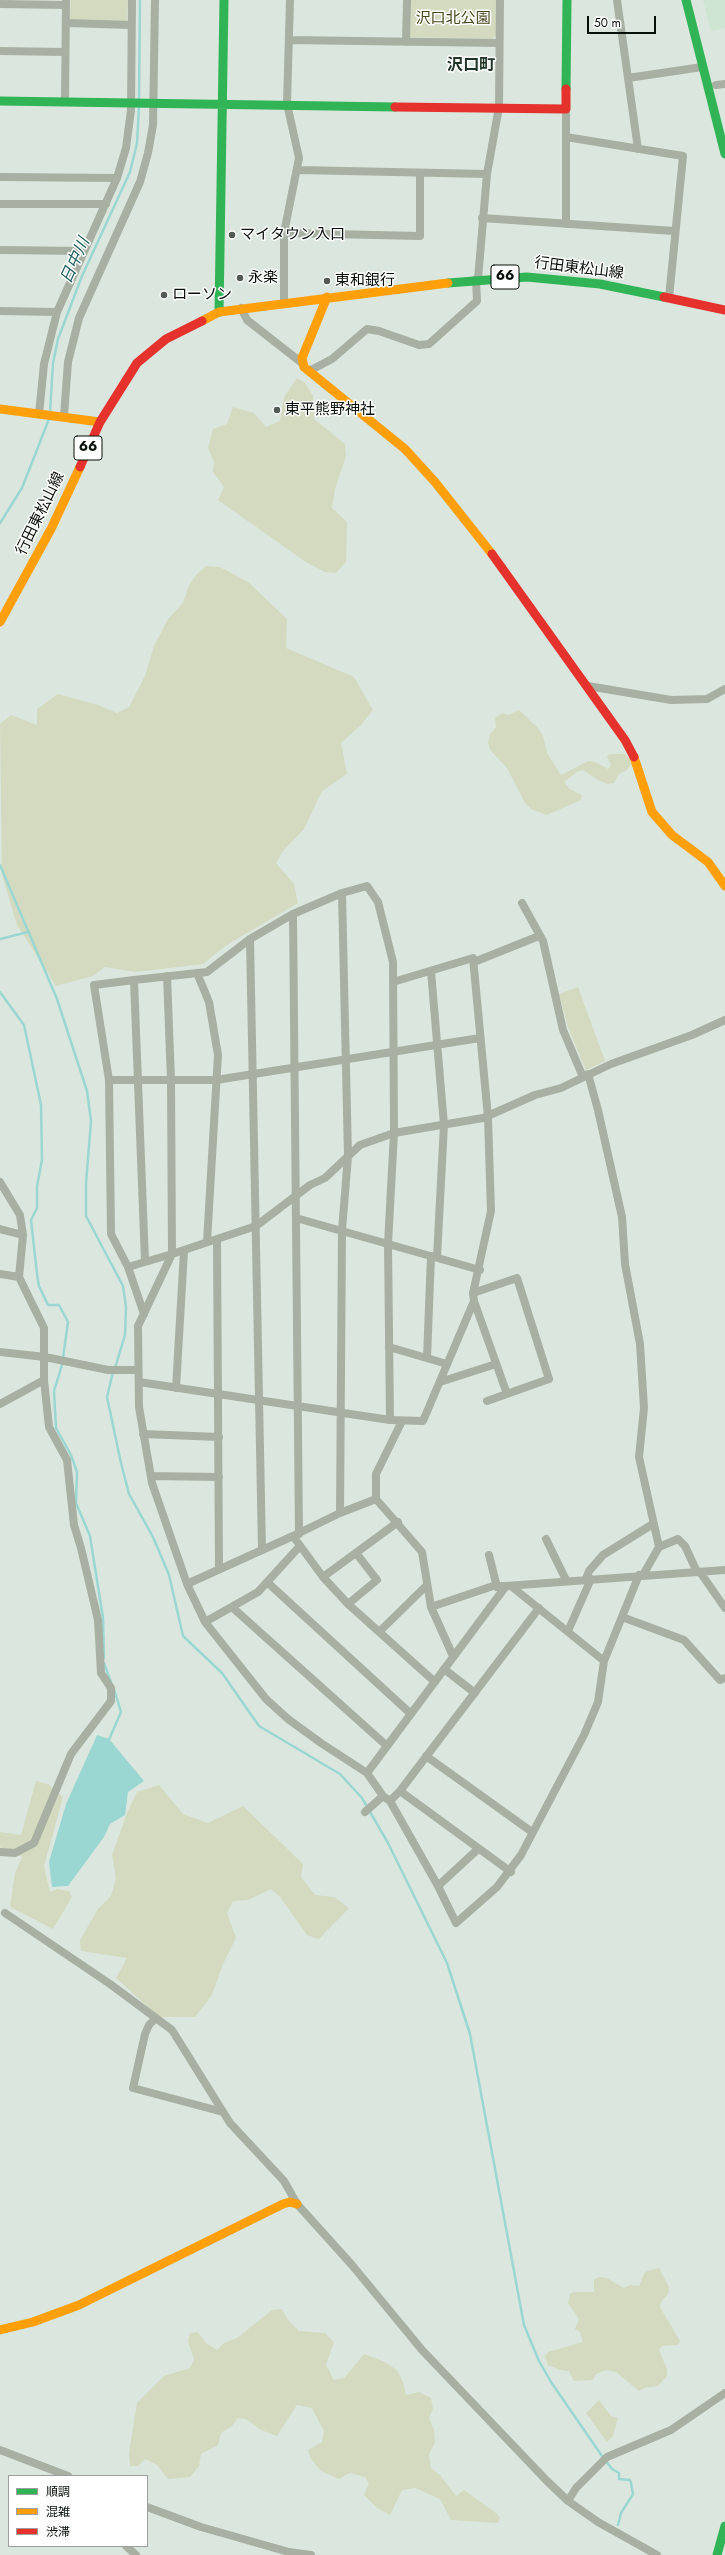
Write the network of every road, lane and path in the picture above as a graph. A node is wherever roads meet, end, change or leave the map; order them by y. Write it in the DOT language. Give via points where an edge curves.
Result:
graph roads {
  1 [pos="132,0"];
  2 [pos="155,0"];
  3 [pos="224,0"];
  4 [pos="290,0"];
  5 [pos="407,0"];
  6 [pos="500,0"];
  7 [pos="567,0"];
  8 [pos="618,0"];
  9 [pos="686,0"];
  10 [pos="694,0"];
  11 [pos="66,2"];
  12 [pos="0,4"];
  13 [pos="66,23"];
  14 [pos="132,25"];
  15 [pos="289,40"];
  16 [pos="406,42"];
  17 [pos="499,43"];
  18 [pos="0,51"];
  19 [pos="65,52"];
  20 [pos="702,67"];
  21 [pos="628,78"];
  22 [pos="720,84"];
  23 [pos="0,101"];
  24 [pos="65,102"];
  25 [pos="131,102"];
  26 [pos="154,103"];
  27 [pos="287,104"];
  28 [pos="223,106"];
  29 [pos="499,107"];
  30 [pos="566,109"];
  31 [pos="725,120"];
  32 [pos="566,137"];
  33 [pos="638,149"];
  34 [pos="725,154"];
  35 [pos="298,170"];
  36 [pos="420,173"];
  37 [pos="487,174"];
  38 [pos="0,177"];
  39 [pos="117,178"];
  40 [pos="0,204"];
  41 [pos="106,204"];
  42 [pos="482,218"];
  43 [pos="566,224"];
  44 [pos="674,231"];
  45 [pos="284,233"];
  46 [pos="0,250"];
  47 [pos="83,251"];
  48 [pos="477,279"];
  49 [pos="327,297"];
  50 [pos="669,298"];
  51 [pos="284,302"];
  52 [pos="241,308"];
  53 [pos="725,310"];
  54 [pos="0,311"];
  55 [pos="57,312"];
  56 [pos="219,312"];
  57 [pos="302,363"];
  58 [pos="308,371"];
  59 [pos="0,409"];
  60 [pos="39,414"];
  61 [pos="64,416"];
  62 [pos="100,422"];
  63 [pos="0,622"];
  64 [pos="588,686"];
  65 [pos="725,689"];
  66 [pos="725,886"];
  67 [pos="342,893"];
  68 [pos="522,903"];
  69 [pos="293,914"];
  70 [pos="539,936"];
  71 [pos="250,939"];
  72 [pos="474,962"];
  73 [pos="431,971"];
  74 [pos="197,973"];
  75 [pos="167,976"];
  76 [pos="134,980"];
  77 [pos="393,982"];
  78 [pos="725,1020"];
  79 [pos="480,1038"];
  80 [pos="437,1045"];
  81 [pos="393,1052"];
  82 [pos="346,1060"];
  83 [pos="295,1068"];
  84 [pos="254,1075"];
  85 [pos="585,1076"];
  86 [pos="109,1080"];
  87 [pos="171,1080"];
  88 [pos="216,1080"];
  89 [pos="138,1081"];
  90 [pos="488,1117"];
  91 [pos="444,1125"];
  92 [pos="394,1133"];
  93 [pos="348,1156"];
  94 [pos="1,1183"];
  95 [pos="296,1194"];
  96 [pos="296,1218"];
  97 [pos="256,1226"];
  98 [pos="0,1229"];
  99 [pos="342,1230"];
  100 [pos="23,1235"];
  101 [pos="218,1239"];
  102 [pos="207,1242"];
  103 [pos="388,1244"];
  104 [pos="184,1251"];
  105 [pos="172,1254"];
  106 [pos="434,1257"];
  107 [pos="145,1261"];
  108 [pos="128,1267"];
  109 [pos="480,1270"];
  110 [pos="0,1274"];
  111 [pos="19,1277"];
  112 [pos="474,1297"];
  113 [pos="144,1314"];
  114 [pos="389,1347"];
  115 [pos="0,1352"];
  116 [pos="45,1357"];
  117 [pos="427,1358"];
  118 [pos="447,1364"];
  119 [pos="496,1364"];
  120 [pos="138,1370"];
  121 [pos="44,1380"];
  122 [pos="139,1382"];
  123 [pos="440,1382"];
  124 [pos="176,1388"];
  125 [pos="218,1394"];
  126 [pos="506,1394"];
  127 [pos="257,1400"];
  128 [pos="487,1401"];
  129 [pos="0,1404"];
  130 [pos="298,1406"];
  131 [pos="340,1412"];
  132 [pos="390,1420"];
  133 [pos="402,1421"];
  134 [pos="143,1434"];
  135 [pos="219,1437"];
  136 [pos="151,1476"];
  137 [pos="219,1477"];
  138 [pos="376,1498"];
  139 [pos="340,1512"];
  140 [pos="398,1522"];
  141 [pos="653,1524"];
  142 [pos="296,1535"];
  143 [pos="546,1539"];
  144 [pos="299,1547"];
  145 [pos="658,1547"];
  146 [pos="262,1550"];
  147 [pos="356,1553"];
  148 [pos="489,1555"];
  149 [pos="219,1569"];
  150 [pos="725,1570"];
  151 [pos="699,1572"];
  152 [pos="641,1575"];
  153 [pos="323,1577"];
  154 [pos="588,1579"];
  155 [pos="566,1580"];
  156 [pos="267,1582"];
  157 [pos="187,1584"];
  158 [pos="427,1584"];
  159 [pos="497,1586"];
  160 [pos="508,1586"];
  161 [pos="348,1604"];
  162 [pos="431,1606"];
  163 [pos="233,1608"];
  164 [pos="539,1608"];
  165 [pos="725,1608"];
  166 [pos="622,1618"];
  167 [pos="206,1622"];
  168 [pos="568,1631"];
  169 [pos="379,1632"];
  170 [pos="453,1656"];
  171 [pos="604,1661"];
  172 [pos="444,1669"];
  173 [pos="725,1678"];
  174 [pos="435,1682"];
  175 [pos="475,1693"];
  176 [pos="411,1714"];
  177 [pos="387,1746"];
  178 [pos="426,1756"];
  179 [pos="367,1773"];
  180 [pos="400,1791"];
  181 [pos="387,1798"];
  182 [pos="365,1812"];
  183 [pos="532,1832"];
  184 [pos="478,1849"];
  185 [pos="0,1852"];
  186 [pos="511,1872"];
  187 [pos="438,1886"];
  188 [pos="5,1913"];
  189 [pos="156,2018"];
  190 [pos="223,2112"];
  191 [pos="297,2204"];
  192 [pos="0,2330"];
  193 [pos="725,2393"];
  194 [pos="0,2450"];
  195 [pos="65,2475"];
  196 [pos="568,2501"];
  197 [pos="148,2507"];
  198 [pos="725,2526"];
  199 [pos="127,2547"];
  200 [pos="288,2554"];
  201 [pos="136,2555"];
  202 [pos="311,2555"];
  203 [pos="657,2555"];
  204 [pos="717,2555"];
  1 -- 14 [label="street"];
  2 -- 26 [label="street"];
  3 -- 28 [label="main road"];
  4 -- 15 [label="street"];
  5 -- 16 [label="street"];
  6 -- 17 [label="street"];
  7 -- 30 [label="main road"];
  8 -- 21 [label="street"];
  9 -- 20 [label="main road"];
  10 -- 22 [label="main road"];
  11 -- 12 [label="street"];
  11 -- 13 [label="street"];
  13 -- 14 [label="street"];
  13 -- 19 [label="street"];
  14 -- 25 [label="street"];
  15 -- 16 [label="street"];
  15 -- 27 [label="street"];
  16 -- 17 [label="street"];
  17 -- 29 [label="street"];
  18 -- 19 [label="street"];
  19 -- 24 [label="street"];
  20 -- 21 [label="street"];
  20 -- 34 [label="main road"];
  21 -- 33 [label="street"];
  22 -- 31 [label="main road"];
  23 -- 24 [label="main road"];
  24 -- 25 [label="main road"];
  25 -- 26 [label="main road"];
  25 -- 39 [label="street" via="129,131"];
  26 -- 28 [label="main road"];
  26 -- 61 [label="street" via="150,146 140,182 79,318 68,362"];
  27 -- 28 [label="main road"];
  27 -- 29 [label="main road"];
  27 -- 35 [label="street" via="299,158"];
  28 -- 56 [label="main road"];
  29 -- 30 [label="main road"];
  29 -- 37 [label="street"];
  30 -- 32 [label="street"];
  32 -- 33 [label="street"];
  32 -- 43 [label="street"];
  33 -- 44 [label="street" via="683,156"];
  35 -- 36 [label="street"];
  35 -- 45 [label="street"];
  36 -- 37 [label="street"];
  36 -- 45 [label="street" via="420,236"];
  37 -- 42 [label="street"];
  38 -- 39 [label="street"];
  39 -- 41 [label="street"];
  40 -- 41 [label="street"];
  41 -- 47 [label="street"];
  42 -- 43 [label="street"];
  42 -- 48 [label="street"];
  43 -- 44 [label="street"];
  44 -- 50 [label="street"];
  45 -- 51 [label="street"];
  46 -- 47 [label="street"];
  47 -- 55 [label="street"];
  48 -- 49 [label="main road, 行田東松山線 / 66"];
  48 -- 50 [label="main road, 行田東松山線 / 66" via="564,278"];
  48 -- 58 [label="street" via="476,301 429,344 418,345 379,330 367,329 332,359"];
  49 -- 51 [label="main road, 行田東松山線 / 66"];
  49 -- 57 [label="main road"];
  50 -- 53 [label="main road, 行田東松山線 / 66"];
  51 -- 52 [label="main road, 行田東松山線 / 66"];
  52 -- 56 [label="main road, 行田東松山線 / 66"];
  52 -- 57 [label="street" via="247,320"];
  54 -- 55 [label="street"];
  55 -- 60 [label="street" via="44,364"];
  56 -- 62 [label="main road, 行田東松山線 / 66" via="166,339 138,363"];
  57 -- 58 [label="main road"];
  58 -- 64 [label="main road" via="405,449 419,464 512,579"];
  59 -- 60 [label="main road"];
  60 -- 61 [label="main road"];
  61 -- 62 [label="main road"];
  62 -- 63 [label="main road, 行田東松山線 / 66" via="52,529"];
  64 -- 65 [label="street" via="671,700 707,698"];
  64 -- 66 [label="main road" via="636,761 652,812 672,835 708,862"];
  67 -- 69 [label="street"];
  67 -- 77 [label="street" via="367,886 378,902 390,943"];
  67 -- 82 [label="street"];
  68 -- 70 [label="street"];
  69 -- 71 [label="street"];
  69 -- 83 [label="street"];
  70 -- 72 [label="street"];
  70 -- 85 [label="street" via="543,941 556,989 563,1030"];
  71 -- 74 [label="street" via="207,972"];
  71 -- 84 [label="street"];
  72 -- 73 [label="street" via="473,958"];
  72 -- 79 [label="street"];
  73 -- 77 [label="street"];
  73 -- 80 [label="street"];
  74 -- 75 [label="street"];
  74 -- 88 [label="street" via="209,1002 218,1055"];
  75 -- 76 [label="street"];
  75 -- 87 [label="street"];
  76 -- 86 [label="street" via="94,985"];
  76 -- 89 [label="street"];
  77 -- 81 [label="street"];
  78 -- 85 [label="street"];
  79 -- 80 [label="street"];
  79 -- 90 [label="street"];
  80 -- 81 [label="street"];
  80 -- 91 [label="street"];
  81 -- 82 [label="street"];
  81 -- 92 [label="street"];
  82 -- 83 [label="street"];
  82 -- 93 [label="street"];
  83 -- 84 [label="street"];
  83 -- 95 [label="street"];
  84 -- 88 [label="street"];
  84 -- 97 [label="street"];
  85 -- 90 [label="street" via="561,1088 511,1105"];
  85 -- 141 [label="street" via="598,1110 622,1217 625,1264 643,1376 644,1408 639,1457"];
  86 -- 89 [label="street"];
  86 -- 108 [label="street" via="111,1234"];
  87 -- 88 [label="street"];
  87 -- 89 [label="street"];
  87 -- 105 [label="street"];
  88 -- 102 [label="street"];
  89 -- 107 [label="street"];
  90 -- 91 [label="street"];
  90 -- 109 [label="street" via="491,1211"];
  91 -- 92 [label="street"];
  91 -- 106 [label="street"];
  92 -- 93 [label="street" via="360,1145"];
  92 -- 103 [label="street"];
  93 -- 95 [label="street" via="325,1178"];
  93 -- 99 [label="street"];
  94 -- 100 [label="street" via="20,1216"];
  95 -- 96 [label="street"];
  95 -- 97 [label="street"];
  96 -- 99 [label="street"];
  96 -- 130 [label="street"];
  97 -- 101 [label="street"];
  97 -- 127 [label="street"];
  98 -- 100 [label="street"];
  99 -- 103 [label="street"];
  99 -- 131 [label="street"];
  100 -- 111 [label="street"];
  101 -- 102 [label="street"];
  101 -- 125 [label="street"];
  102 -- 104 [label="street"];
  103 -- 106 [label="street"];
  103 -- 114 [label="street"];
  104 -- 105 [label="street"];
  104 -- 124 [label="street"];
  105 -- 107 [label="street"];
  105 -- 113 [label="street"];
  106 -- 109 [label="street"];
  106 -- 117 [label="street"];
  107 -- 108 [label="street"];
  108 -- 113 [label="street"];
  109 -- 112 [label="street"];
  110 -- 111 [label="street"];
  111 -- 116 [label="street" via="44,1328"];
  112 -- 118 [label="street"];
  112 -- 119 [label="street"];
  112 -- 126 [label="street" via="517,1278 549,1379"];
  113 -- 120 [label="street" via="138,1326"];
  114 -- 117 [label="street"];
  114 -- 132 [label="street"];
  115 -- 116 [label="street"];
  116 -- 120 [label="street" via="108,1370"];
  116 -- 121 [label="street"];
  117 -- 118 [label="street"];
  118 -- 123 [label="street"];
  119 -- 123 [label="street"];
  119 -- 126 [label="street"];
  120 -- 122 [label="street"];
  121 -- 129 [label="street"];
  121 -- 185 [label="street" via="49,1427 67,1460 74,1525 98,1620 101,1673 111,1688 111,1701 71,1754 34,1843 15,1853"];
  122 -- 124 [label="street"];
  122 -- 134 [label="street"];
  123 -- 133 [label="street" via="424,1421"];
  124 -- 125 [label="street"];
  125 -- 127 [label="street"];
  125 -- 135 [label="street"];
  126 -- 128 [label="street"];
  127 -- 130 [label="street"];
  127 -- 146 [label="street"];
  130 -- 131 [label="street"];
  130 -- 142 [label="street"];
  131 -- 132 [label="street"];
  131 -- 139 [label="street"];
  132 -- 133 [label="street"];
  133 -- 138 [label="street" via="376,1474"];
  134 -- 135 [label="street"];
  134 -- 136 [label="street"];
  135 -- 137 [label="street"];
  136 -- 137 [label="street"];
  136 -- 157 [label="street"];
  137 -- 149 [label="street"];
  138 -- 139 [label="street"];
  138 -- 140 [label="street"];
  139 -- 142 [label="street"];
  140 -- 147 [label="street"];
  140 -- 158 [label="street" via="422,1552"];
  141 -- 145 [label="street"];
  141 -- 154 [label="street" via="603,1555 589,1571"];
  142 -- 144 [label="street"];
  142 -- 146 [label="street"];
  143 -- 155 [label="street"];
  144 -- 153 [label="street"];
  144 -- 156 [label="street"];
  145 -- 151 [label="street" via="678,1539 685,1546"];
  145 -- 152 [label="street"];
  146 -- 149 [label="street"];
  147 -- 153 [label="street"];
  147 -- 161 [label="street" via="377,1580"];
  148 -- 159 [label="street"];
  149 -- 157 [label="street"];
  150 -- 151 [label="street"];
  151 -- 152 [label="street"];
  151 -- 165 [label="street"];
  152 -- 154 [label="street"];
  152 -- 166 [label="street"];
  153 -- 161 [label="street"];
  154 -- 155 [label="street"];
  154 -- 168 [label="street"];
  155 -- 160 [label="street"];
  156 -- 163 [label="street" via="258,1592"];
  156 -- 176 [label="street"];
  157 -- 167 [label="street"];
  158 -- 162 [label="street"];
  158 -- 169 [label="street"];
  159 -- 160 [label="street"];
  159 -- 162 [label="street"];
  160 -- 164 [label="street"];
  160 -- 170 [label="street"];
  161 -- 169 [label="street"];
  162 -- 170 [label="street"];
  163 -- 167 [label="street"];
  163 -- 177 [label="street"];
  164 -- 168 [label="street"];
  164 -- 175 [label="street"];
  166 -- 171 [label="street"];
  166 -- 173 [label="street" via="684,1640 720,1680"];
  167 -- 179 [label="street" via="266,1699 310,1735"];
  168 -- 171 [label="street"];
  169 -- 174 [label="street"];
  170 -- 172 [label="street"];
  171 -- 183 [label="street" via="598,1702 584,1735"];
  172 -- 174 [label="street"];
  172 -- 175 [label="street"];
  174 -- 176 [label="street"];
  175 -- 178 [label="street"];
  176 -- 177 [label="street"];
  177 -- 179 [label="street"];
  178 -- 180 [label="street"];
  178 -- 183 [label="street"];
  179 -- 181 [label="street"];
  180 -- 181 [label="street"];
  180 -- 184 [label="street"];
  181 -- 182 [label="street"];
  181 -- 187 [label="street"];
  183 -- 186 [label="street"];
  184 -- 186 [label="street"];
  184 -- 187 [label="street"];
  186 -- 187 [label="street" via="456,1923"];
  188 -- 189 [label="street" via="98,1975"];
  189 -- 190 [label="street" via="172,2030"];
  189 -- 190 [label="street" via="148,2026 145,2034 133,2088"];
  190 -- 191 [label="street" via="230,2123 284,2181"];
  191 -- 192 [label="main road" via="283,2204 79,2305 33,2322"];
  191 -- 196 [label="street" via="352,2265 422,2350"];
  193 -- 196 [label="street" via="671,2430 607,2457 576,2488"];
  194 -- 195 [label="street"];
  196 -- 203 [label="street" via="598,2522"];
  197 -- 200 [label="street"];
  198 -- 204 [label="main road"];
  199 -- 201 [label="street"];
  200 -- 202 [label="street"];
}
